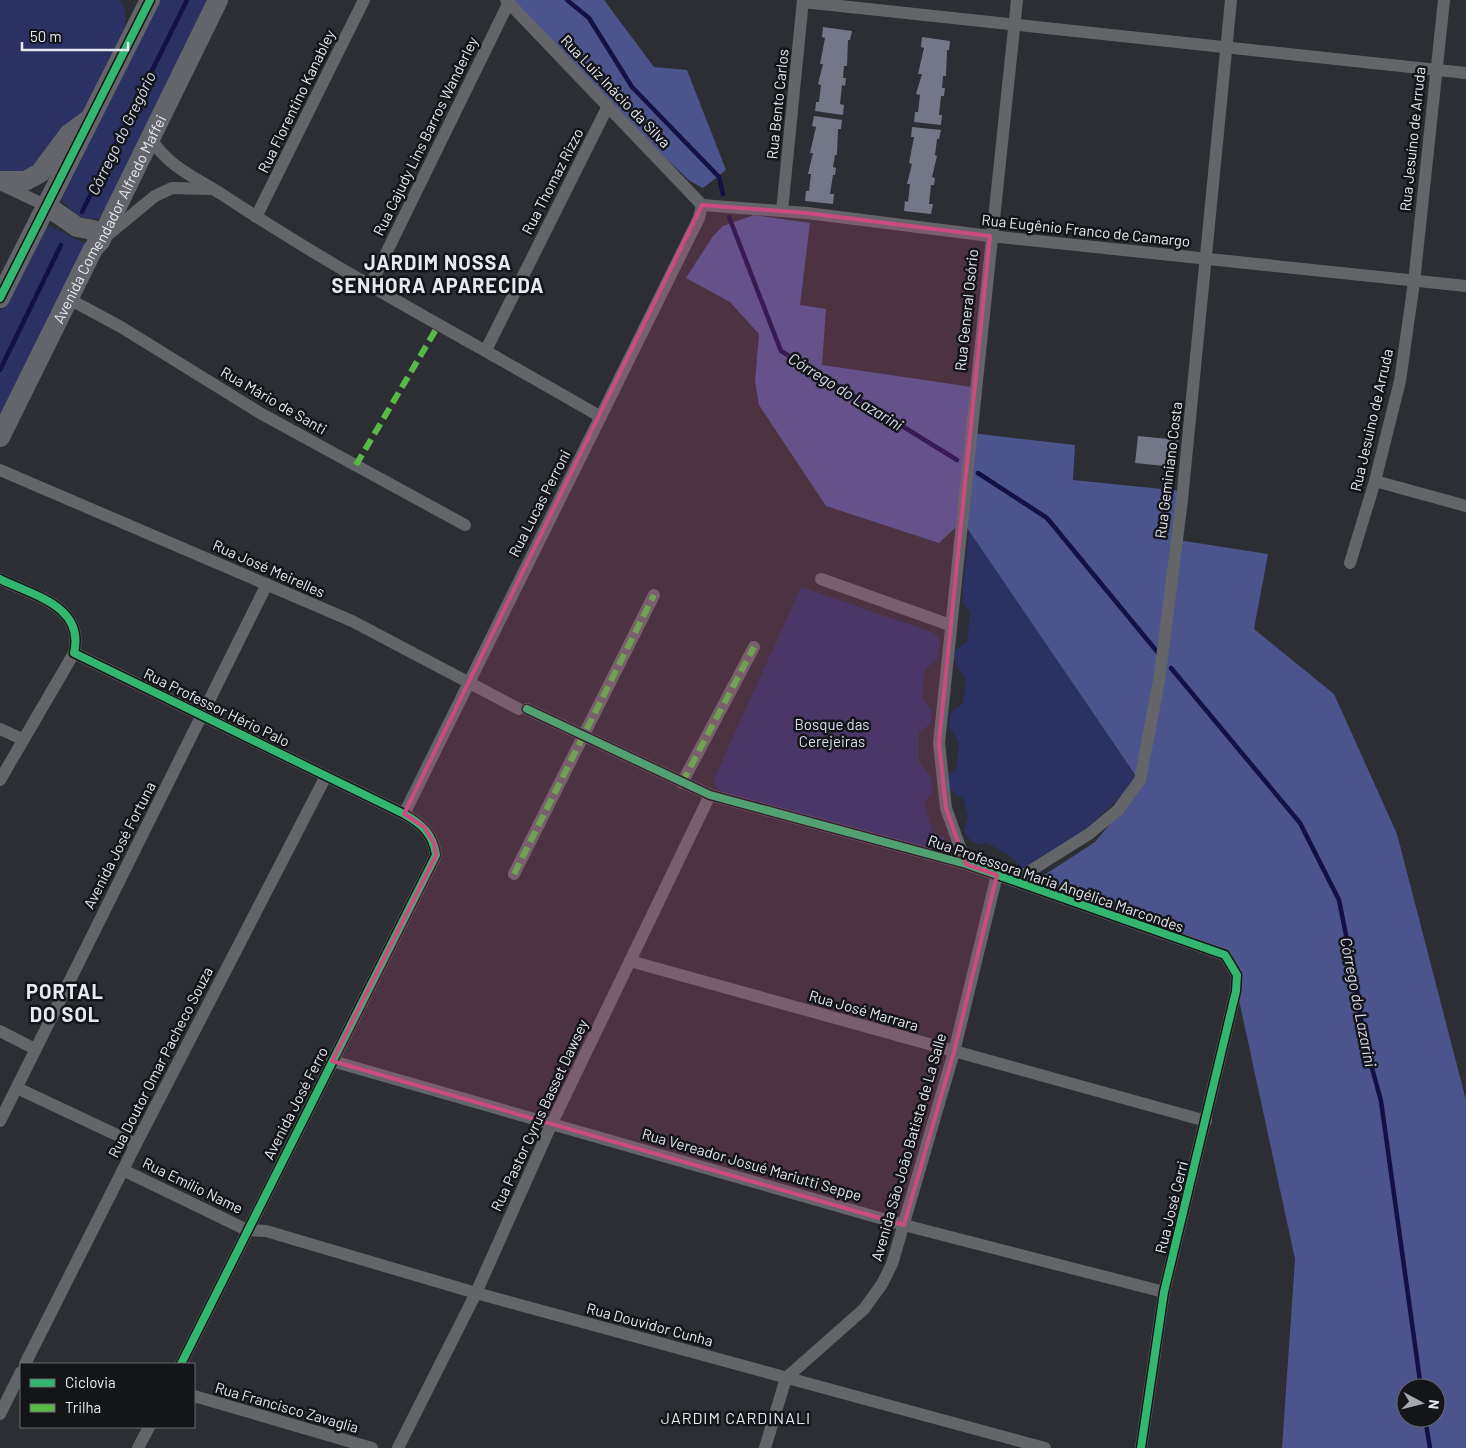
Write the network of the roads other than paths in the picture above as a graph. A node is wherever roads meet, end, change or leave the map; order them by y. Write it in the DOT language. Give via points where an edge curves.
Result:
graph roads {
  1 [pos="150,0"];
  2 [pos="218,0"];
  3 [pos="364,0"];
  4 [pos="1016,0"];
  5 [pos="1231,0"];
  6 [pos="1444,0"];
  7 [pos="508,1"];
  8 [pos="803,1"];
  9 [pos="1014,23"];
  10 [pos="1225,48"];
  11 [pos="1436,69"];
  12 [pos="1466,72"];
  13 [pos="607,108"];
  14 [pos="92,118"];
  15 [pos="150,137"];
  16 [pos="0,183"];
  17 [pos="215,189"];
  18 [pos="702,205"];
  19 [pos="47,206"];
  20 [pos="782,210"];
  21 [pos="256,217"];
  22 [pos="990,236"];
  23 [pos="100,241"];
  24 [pos="1206,259"];
  25 [pos="1414,282"];
  26 [pos="371,284"];
  27 [pos="1466,286"];
  28 [pos="0,298"];
  29 [pos="68,299"];
  30 [pos="486,350"];
  31 [pos="601,417"];
  32 [pos="0,437"];
  33 [pos="0,470"];
  34 [pos="1376,481"];
  35 [pos="1466,506"];
  36 [pos="466,525"];
  37 [pos="1350,563"];
  38 [pos="0,579"];
  39 [pos="822,579"];
  40 [pos="267,584"];
  41 [pos="654,595"];
  42 [pos="950,624"];
  43 [pos="754,647"];
  44 [pos="74,654"];
  45 [pos="468,682"];
  46 [pos="204,715"];
  47 [pos="0,729"];
  48 [pos="584,735"];
  49 [pos="22,740"];
  50 [pos="326,776"];
  51 [pos="0,780"];
  52 [pos="682,783"];
  53 [pos="710,795"];
  54 [pos="404,814"];
  55 [pos="436,855"];
  56 [pos="966,864"];
  57 [pos="514,874"];
  58 [pos="998,875"];
  59 [pos="1014,881"];
  60 [pos="630,960"];
  61 [pos="1236,976"];
  62 [pos="0,1031"];
  63 [pos="35,1049"];
  64 [pos="954,1052"];
  65 [pos="332,1060"];
  66 [pos="17,1088"];
  67 [pos="0,1120"];
  68 [pos="1206,1121"];
  69 [pos="552,1123"];
  70 [pos="136,1144"];
  71 [pos="124,1170"];
  72 [pos="904,1225"];
  73 [pos="247,1230"];
  74 [pos="1164,1292"];
  75 [pos="476,1293"];
  76 [pos="26,1363"];
  77 [pos="181,1363"];
  78 [pos="20,1374"];
  79 [pos="786,1378"];
  80 [pos="195,1396"];
  81 [pos="0,1414"];
  82 [pos="148,1428"];
  83 [pos="138,1448"];
  84 [pos="372,1448"];
  85 [pos="398,1448"];
  86 [pos="765,1448"];
  87 [pos="1045,1448"];
  88 [pos="1141,1448"];
  1 -- 14 [label="main road"];
  2 -- 15 [label="main road, Avenida Comendador Alfredo Maffei"];
  3 -- 21 [label="street, Rua Florentino Kanabley"];
  4 -- 9 [label="street, Rua General Osório"];
  5 -- 10 [label="street, Rua Geminiano Costa"];
  6 -- 11 [label="street, Rua Jesuíno de Arruda"];
  7 -- 13 [label="street, Rua Luiz Inácio da Silva"];
  7 -- 26 [label="street, Rua Cajudy Lins Barros Wanderley"];
  8 -- 9 [label="street"];
  8 -- 20 [label="street, Rua Bento Carlos"];
  9 -- 10 [label="street"];
  9 -- 22 [label="street, Rua General Osório"];
  10 -- 11 [label="street"];
  10 -- 24 [label="street, Rua Geminiano Costa"];
  11 -- 12 [label="street"];
  11 -- 25 [label="street, Rua Jesuíno de Arruda"];
  13 -- 18 [label="street, Rua Luiz Inácio da Silva"];
  13 -- 30 [label="street, Rua Thomaz Rizzo"];
  14 -- 16 [label="main road" via="69,134 40,173 24,181"];
  14 -- 19 [label="main road"];
  15 -- 17 [label="street" via="165,158"];
  15 -- 23 [label="main road, Avenida Comendador Alfredo Maffei"];
  16 -- 19 [label="street"];
  17 -- 21 [label="street"];
  17 -- 23 [label="street" via="172,188 155,196"];
  18 -- 20 [label="street, Rua Eugênio Franco de Camargo"];
  18 -- 31 [label="street, Rua Lucas Perroni"];
  19 -- 23 [label="main road" via="77,227 93,230"];
  19 -- 28 [label="main road"];
  20 -- 22 [label="street, Rua Eugênio Franco de Camargo"];
  21 -- 26 [label="street"];
  22 -- 24 [label="street, Rua Eugênio Franco de Camargo"];
  22 -- 42 [label="street, Rua General Osório"];
  23 -- 29 [label="main road, Avenida Comendador Alfredo Maffei"];
  24 -- 25 [label="street, Rua Eugênio Franco de Camargo"];
  24 -- 59 [label="street, Rua Geminiano Costa" via="1182,500 1159,680 1140,780 1118,810 1089,834"];
  25 -- 27 [label="street, Rua Eugênio Franco de Camargo"];
  25 -- 34 [label="street, Rua Jesuino de Arruda" via="1400,381"];
  26 -- 30 [label="street" via="438,326"];
  29 -- 32 [label="main road, Avenida Comendador Alfredo Maffei"];
  29 -- 36 [label="street, Rua Mário de Santi" via="121,327 260,413"];
  30 -- 31 [label="street"];
  31 -- 45 [label="street, Rua Lucas Perroni"];
  33 -- 40 [label="street, Rua José Meirelles"];
  34 -- 35 [label="street"];
  34 -- 37 [label="street, Rua Jesuino de Arruda"];
  38 -- 44 [label="street" via="65,612 76,629 78,640"];
  39 -- 42 [label="street"];
  40 -- 45 [label="street, Rua José Meirelles" via="352,622"];
  40 -- 46 [label="street, Avenida José Fortuna"];
  41 -- 48 [label="street"];
  42 -- 56 [label="street, Rua General Osório" via="939,742 946,808"];
  43 -- 52 [label="street"];
  44 -- 46 [label="street, Rua Professor Hério Palo"];
  44 -- 49 [label="street"];
  45 -- 48 [label="street, Rua José Meirelles"];
  45 -- 54 [label="street, Rua Lucas Perroni"];
  46 -- 50 [label="street, Rua Professor Hério Palo"];
  46 -- 63 [label="street, Avenida José Fortuna"];
  47 -- 49 [label="street"];
  48 -- 52 [label="street, Rua Professora Maria Angélica Marcondes"];
  48 -- 57 [label="street"];
  49 -- 51 [label="street"];
  50 -- 54 [label="street, Rua Professor Hério Palo"];
  50 -- 70 [label="street, Rua Doutor Omar Pacheco Souza"];
  52 -- 53 [label="street, Rua Professora Maria Angélica Marcondes"];
  53 -- 56 [label="street, Rua Professora Maria Angélica Marcondes"];
  53 -- 60 [label="street, Rua Pastor Cyrus Basset Dawsey"];
  54 -- 55 [label="street, Rua Professor Hério Palo" via="424,827 434,843"];
  55 -- 65 [label="street, Avenida José Ferro"];
  56 -- 58 [label="street, Rua Professora Maria Angélica Marcondes"];
  58 -- 59 [label="street, Rua Professora Maria Angélica Marcondes"];
  58 -- 64 [label="street, Avenida São João Batista de La Salle"];
  59 -- 61 [label="street, Rua Professora Maria Angélica Marcondes" via="1225,954"];
  60 -- 64 [label="street, Rua José Marrara"];
  60 -- 69 [label="street, Rua Pastor Cyrus Basset Dawsey"];
  61 -- 68 [label="street, Rua José Cerri" via="1236,991"];
  62 -- 63 [label="street"];
  63 -- 66 [label="street, Avenida José Fortuna"];
  64 -- 68 [label="street, Rua José Marrara"];
  64 -- 72 [label="street, Avenida São João Batista de La Salle"];
  65 -- 69 [label="street, Rua Vereador Josué Mariutti Seppe"];
  65 -- 73 [label="street, Avenida José Ferro"];
  66 -- 67 [label="street, Avenida José Fortuna"];
  66 -- 70 [label="street, Rua Emílio Name"];
  68 -- 74 [label="street, Rua José Cerri"];
  69 -- 72 [label="street, Rua Vereador Josué Mariutti Seppe"];
  69 -- 75 [label="street, Rua Pastor Cyrus Basset Dawsey"];
  70 -- 71 [label="street, Rua Doutor Omar Pacheco Souza"];
  71 -- 73 [label="street, Rua Emílio Name"];
  71 -- 76 [label="street, Rua Doutor Omar Pacheco Souza"];
  72 -- 74 [label="street, Rua Vereador Josué Mariutti Seppe"];
  72 -- 79 [label="street, Avenida São João Batista de La Salle" via="892,1264 864,1309"];
  73 -- 75 [label="street, Rua Douvidor Cunha" via="266,1231"];
  73 -- 77 [label="street, Avenida José Ferro"];
  74 -- 88 [label="street, Rua José Cerri"];
  75 -- 79 [label="street, Rua Douvidor Cunha"];
  75 -- 85 [label="street, Rua Pastor Cyrus Basset Dawsey"];
  78 -- 81 [label="street"];
  79 -- 86 [label="street"];
  79 -- 87 [label="street, Rua Douvidor Cunha"];
  80 -- 84 [label="street, Rua Francisco Zavaglia"];
  82 -- 83 [label="street"];
}
